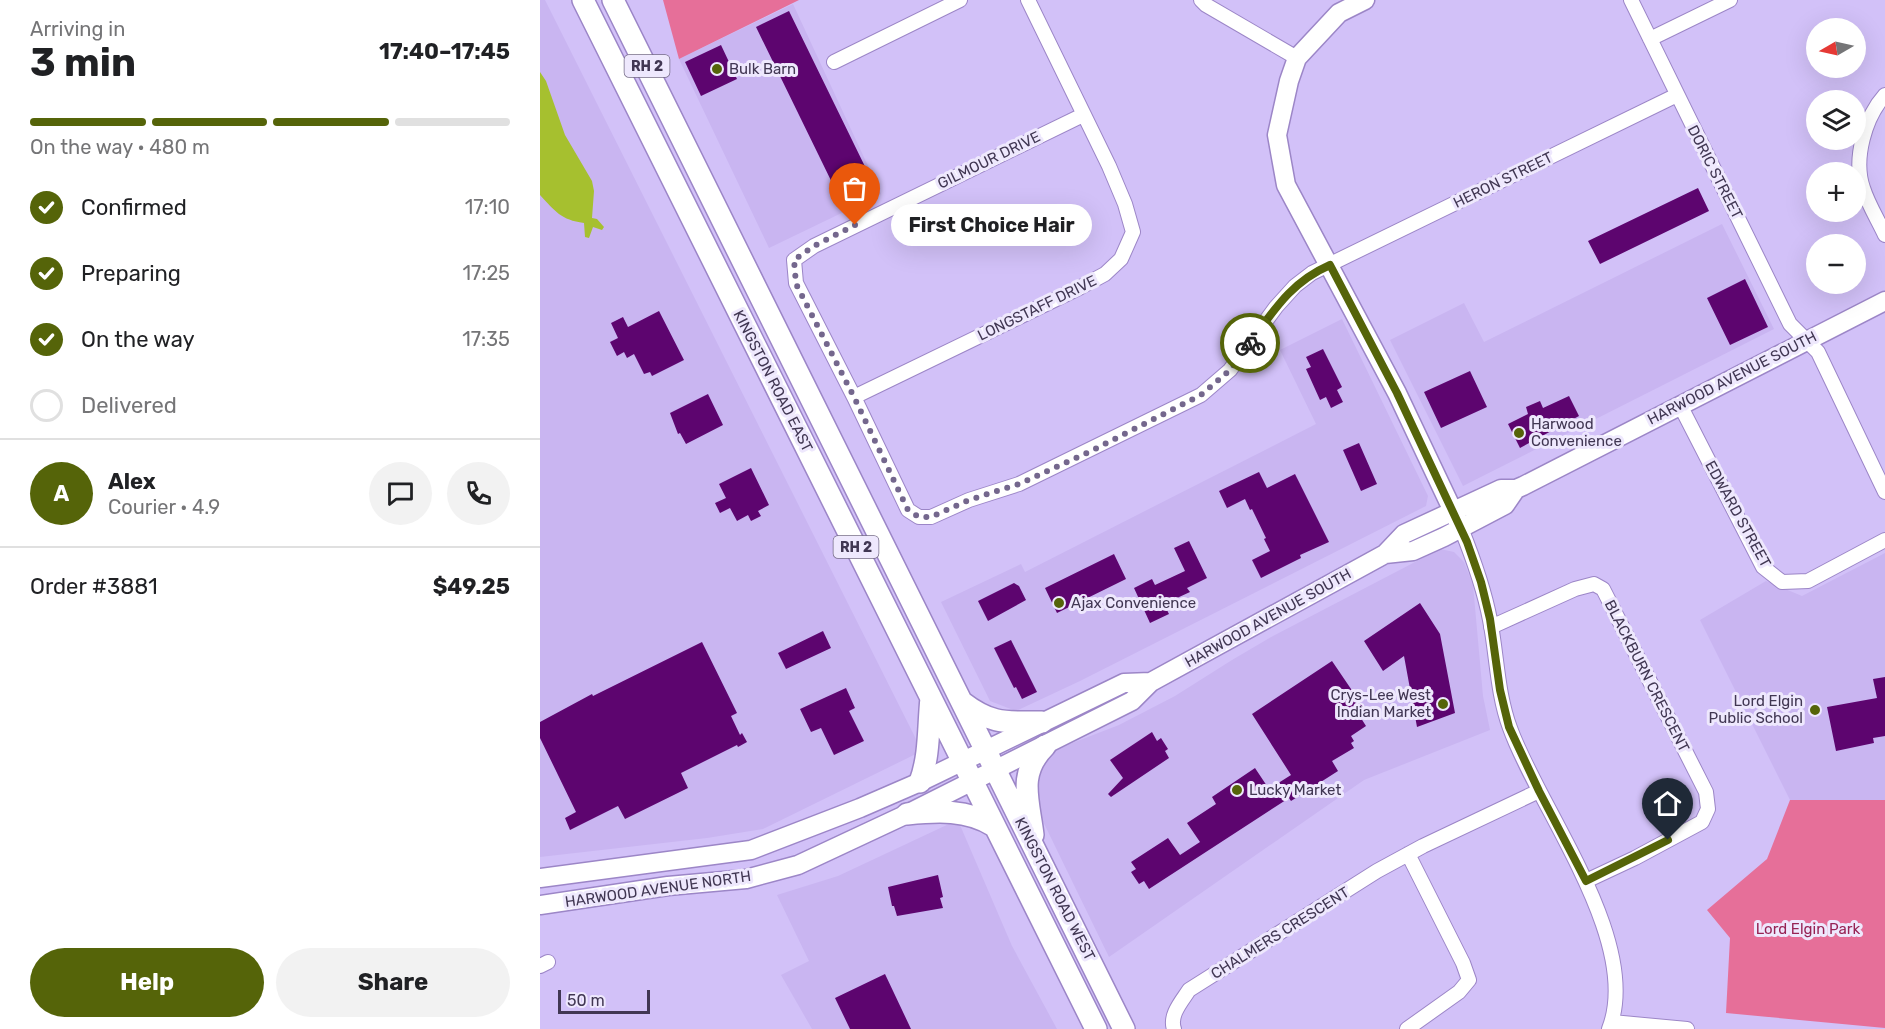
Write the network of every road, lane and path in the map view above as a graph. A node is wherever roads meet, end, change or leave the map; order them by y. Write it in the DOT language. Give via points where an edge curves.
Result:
graph roads {
  1 [pos="583,0"];
  2 [pos="613,0"];
  3 [pos="960,0"];
  4 [pos="1028,0"];
  5 [pos="1201,0"];
  6 [pos="1365,0"];
  7 [pos="1631,0"];
  8 [pos="1730,0"];
  9 [pos="1650,39"];
  10 [pos="1297,58"];
  11 [pos="834,62"];
  12 [pos="1677,95"];
  13 [pos="1885,95"];
  14 [pos="1083,115"];
  15 [pos="1885,235"];
  16 [pos="1330,265"];
  17 [pos="1885,301"];
  18 [pos="1806,339"];
  19 [pos="854,397"];
  20 [pos="1680,405"];
  21 [pos="1516,489"];
  22 [pos="1885,492"];
  23 [pos="1453,510"];
  24 [pos="1461,528"];
  25 [pos="1885,540"];
  26 [pos="1385,554"];
  27 [pos="1491,627"];
  28 [pos="1151,682"];
  29 [pos="931,698"];
  30 [pos="961,702"];
  31 [pos="1042,722"];
  32 [pos="1045,746"];
  33 [pos="985,750"];
  34 [pos="963,761"];
  35 [pos="995,770"];
  36 [pos="971,781"];
  37 [pos="920,782"];
  38 [pos="1539,791"];
  39 [pos="907,814"];
  40 [pos="994,826"];
  41 [pos="1034,848"];
  42 [pos="1408,854"];
  43 [pos="540,878"];
  44 [pos="1586,881"];
  45 [pos="540,905"];
  46 [pos="1610,1025"];
  47 [pos="1096,1029"];
  48 [pos="1124,1029"];
  49 [pos="1174,1029"];
  50 [pos="1407,1029"];
  51 [pos="1687,1029"];
  1 -- 29 [label="main road, KINGSTON ROAD EAST / RH 2"];
  2 -- 30 [label="main road, KINGSTON ROAD EAST / RH 2"];
  3 -- 11 [label="street"];
  4 -- 14 [label="street, LONGSTAFF DRIVE"];
  5 -- 10 [label="street"];
  6 -- 10 [label="main road" via="1339,13"];
  7 -- 9 [label="street, DORIC STREET"];
  8 -- 9 [label="street"];
  9 -- 12 [label="street, DORIC STREET"];
  10 -- 16 [label="main road" via="1277,135 1286,185"];
  12 -- 16 [label="street, HERON STREET"];
  12 -- 18 [label="street, DORIC STREET" via="1790,324"];
  13 -- 15 [label="street" via="1866,126 1860,157 1862,187"];
  14 -- 19 [label="street, LONGSTAFF DRIVE" via="1128,213 1133,232 1121,259 1105,274 1079,288"];
  14 -- 19 [label="street, GILMOUR DRIVE" via="814,246 794,260 796,284"];
  16 -- 19 [label="street, GILMOUR DRIVE" via="1295,286 1230,370 1201,395 1019,484 931,517 919,517 908,510"];
  16 -- 23 [label="main road"];
  17 -- 18 [label="main road, HARWOOD AVENUE SOUTH"];
  18 -- 20 [label="main road, HARWOOD AVENUE SOUTH"];
  18 -- 22 [label="street, DORIC STREET" via="1818,352"];
  20 -- 21 [label="main road, HARWOOD AVENUE SOUTH"];
  20 -- 25 [label="street, EDWARD STREET" via="1764,567 1782,582 1808,581"];
  21 -- 23 [label="main road, HARWOOD AVENUE SOUTH" via="1501,489"];
  21 -- 24 [label="main road, HARWOOD AVENUE SOUTH" via="1505,505"];
  23 -- 24 [label="main road"];
  23 -- 26 [label="main road, HARWOOD AVENUE SOUTH" via="1404,534"];
  24 -- 26 [label="main road, HARWOOD AVENUE SOUTH" via="1413,551"];
  24 -- 27 [label="street" via="1481,582"];
  26 -- 28 [label="main road, HARWOOD AVENUE SOUTH"];
  27 -- 38 [label="street" via="1509,727"];
  27 -- 44 [label="street, BLACKBURN CRESCENT" via="1575,590 1594,584 1603,589 1706,792 1708,809 1702,822"];
  28 -- 31 [label="main road, HARWOOD AVENUE SOUTH" via="1124,682"];
  28 -- 32 [label="main road, HARWOOD AVENUE SOUTH" via="1132,701"];
  29 -- 34 [label="main road, KINGSTON ROAD EAST / RH 2"];
  29 -- 37 [label="main road" via="926,768"];
  30 -- 31 [label="main road" via="999,722"];
  30 -- 33 [label="main road, KINGSTON ROAD EAST / RH 2"];
  31 -- 33 [label="main road, HARWOOD AVENUE SOUTH"];
  32 -- 35 [label="main road, HARWOOD AVENUE SOUTH"];
  32 -- 41 [label="main road" via="1028,769"];
  33 -- 34 [label="main road, HARWOOD AVENUE SOUTH"];
  33 -- 35 [label="main road, KINGSTON ROAD WEST / RH 2"];
  34 -- 36 [label="main road, KINGSTON ROAD WEST / RH 2"];
  34 -- 37 [label="main road, HARWOOD AVENUE NORTH"];
  35 -- 36 [label="main road, HARWOOD AVENUE SOUTH"];
  35 -- 41 [label="main road, KINGSTON ROAD WEST / RH 2"];
  36 -- 39 [label="main road, HARWOOD AVENUE NORTH"];
  36 -- 40 [label="main road, KINGSTON ROAD WEST / RH 2"];
  37 -- 43 [label="main road, HARWOOD AVENUE NORTH" via="752,850"];
  38 -- 42 [label="street, CHALMERS CRESCENT"];
  38 -- 44 [label="street"];
  39 -- 40 [label="main road" via="956,812"];
  39 -- 45 [label="main road, HARWOOD AVENUE NORTH" via="798,865 746,879"];
  40 -- 47 [label="main road, KINGSTON ROAD WEST / RH 2"];
  41 -- 48 [label="main road, KINGSTON ROAD WEST / RH 2"];
  42 -- 49 [label="street, CHALMERS CRESCENT" via="1189,990 1175,1011"];
  42 -- 50 [label="street" via="1469,980 1459,992"];
  44 -- 46 [label="street" via="1609,938 1615,982"];
  46 -- 51 [label="street"];
}
